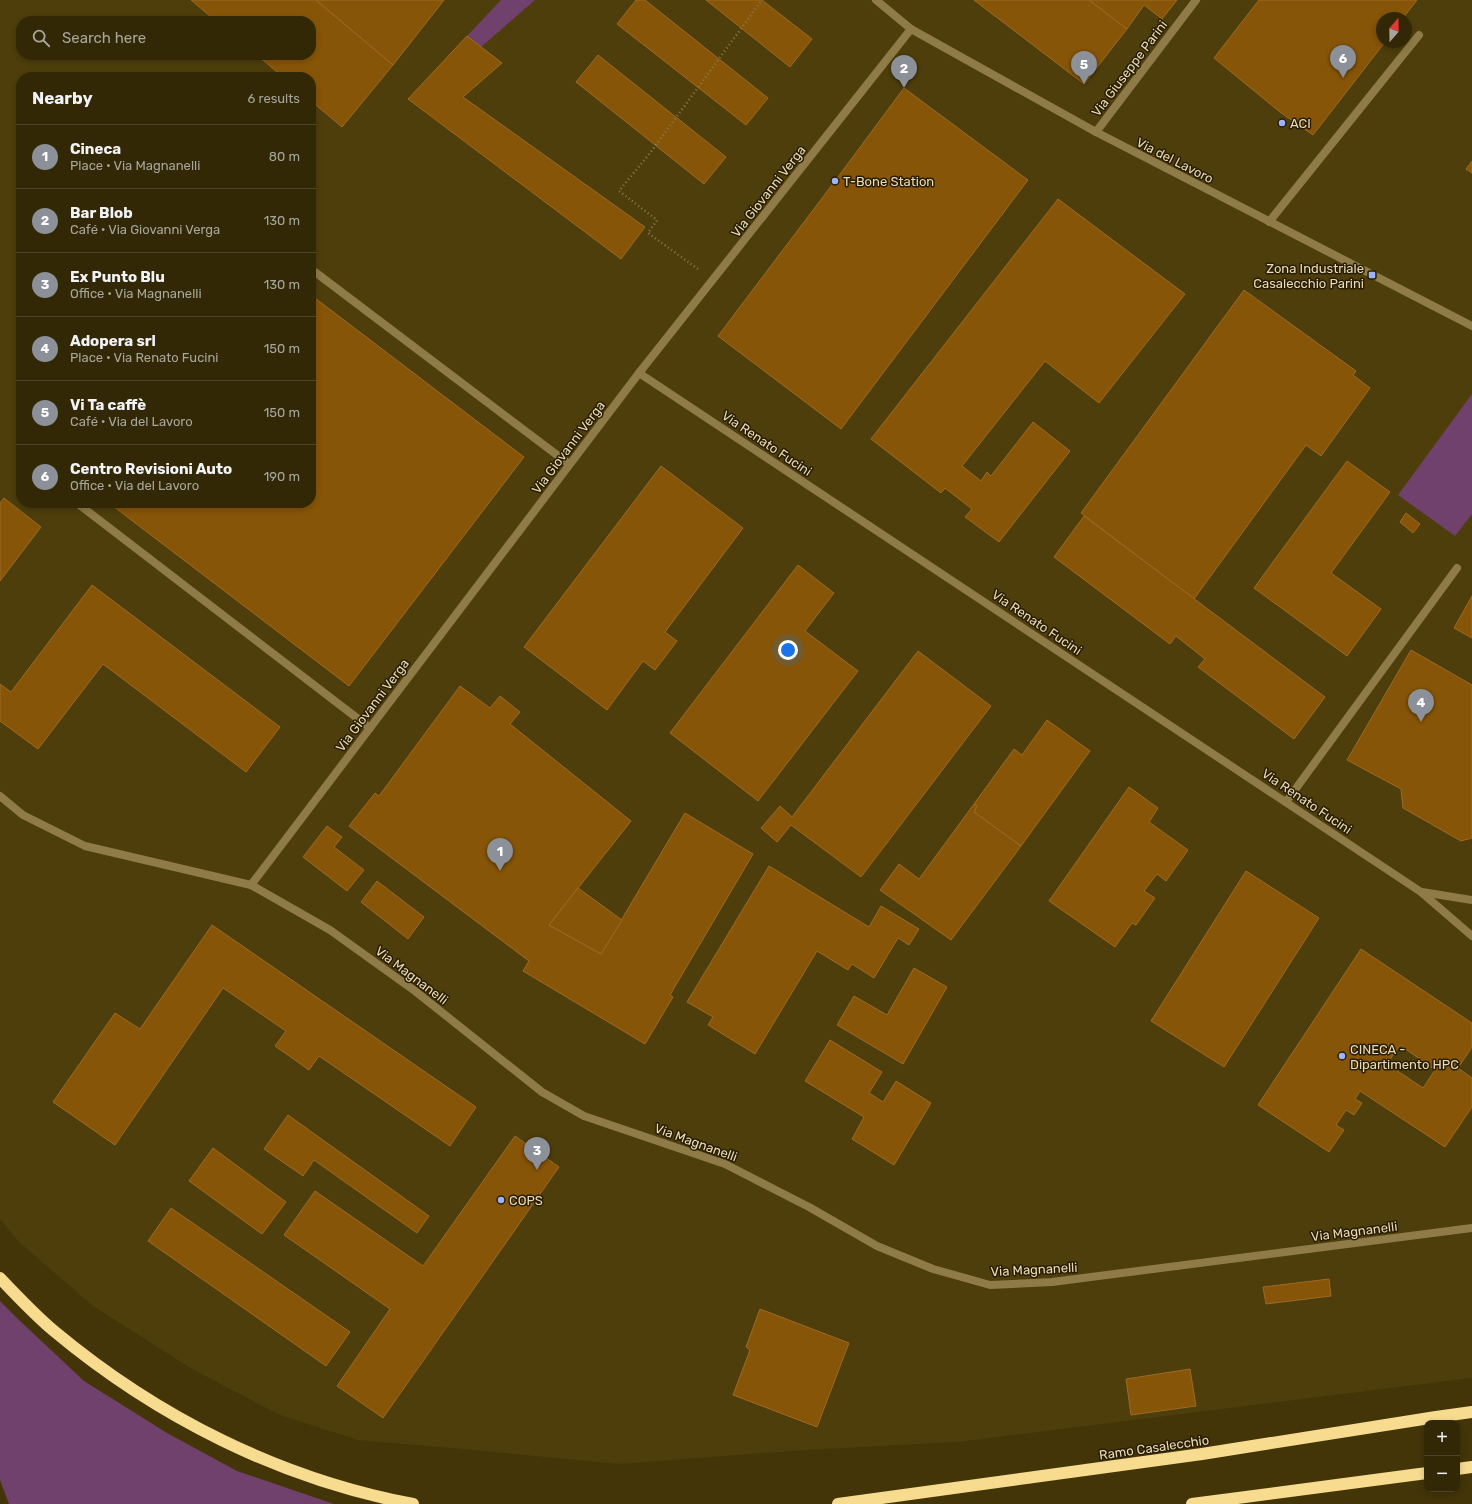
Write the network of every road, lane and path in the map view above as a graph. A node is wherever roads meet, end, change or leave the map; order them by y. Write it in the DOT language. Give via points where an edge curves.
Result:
graph roads {
  1 [pos="762,0"];
  2 [pos="876,0"];
  3 [pos="1196,0"];
  4 [pos="912,29"];
  5 [pos="1419,35"];
  6 [pos="1096,132"];
  7 [pos="1269,222"];
  8 [pos="316,273"];
  9 [pos="713,279"];
  10 [pos="1472,326"];
  11 [pos="639,372"];
  12 [pos="570,464"];
  13 [pos="84,508"];
  14 [pos="1457,568"];
  15 [pos="370,728"];
  16 [pos="0,796"];
  17 [pos="1286,802"];
  18 [pos="251,885"];
  19 [pos="1421,892"];
  20 [pos="1472,900"];
  21 [pos="1472,936"];
  22 [pos="1472,1228"];
  23 [pos="0,1278"];
  24 [pos="1472,1412"];
  25 [pos="1472,1467"];
  26 [pos="1460,1469"];
  27 [pos="1424,1473"];
  28 [pos="413,1504"];
  29 [pos="838,1504"];
  30 [pos="1192,1504"];
  1 -- 9 [label="path" via="650,153 619,191 657,220 648,233"];
  2 -- 4 [label="street, Via del Lavoro"];
  3 -- 6 [label="street, Via Giuseppe Parini"];
  4 -- 6 [label="street, Via del Lavoro"];
  4 -- 9 [label="street, Via Giovanni Verga"];
  5 -- 7 [label="street"];
  6 -- 7 [label="street, Via del Lavoro"];
  7 -- 10 [label="street, Via del Lavoro"];
  8 -- 12 [label="street"];
  9 -- 11 [label="street, Via Giovanni Verga"];
  11 -- 12 [label="street, Via Giovanni Verga"];
  11 -- 17 [label="street, Via Renato Fucini"];
  12 -- 15 [label="street, Via Giovanni Verga"];
  13 -- 15 [label="street"];
  14 -- 17 [label="street"];
  15 -- 18 [label="street, Via Giovanni Verga"];
  16 -- 18 [label="street, Via Magnanelli" via="23,815 85,846"];
  17 -- 19 [label="street, Via Renato Fucini"];
  18 -- 22 [label="street, Via Magnanelli" via="330,930 415,991 542,1092 584,1116 725,1164 809,1207 877,1246 933,1269 990,1285 1052,1282"];
  19 -- 20 [label="street"];
  19 -- 21 [label="street, Via Renato Fucini"];
  23 -- 28 [label="highway" via="53,1330 132,1390 221,1441 268,1461 345,1488"];
  24 -- 29 [label="highway, Ramo Casalecchio" via="1202,1454"];
  25 -- 26 [label="highway"];
  27 -- 30 [label="highway"];
}
